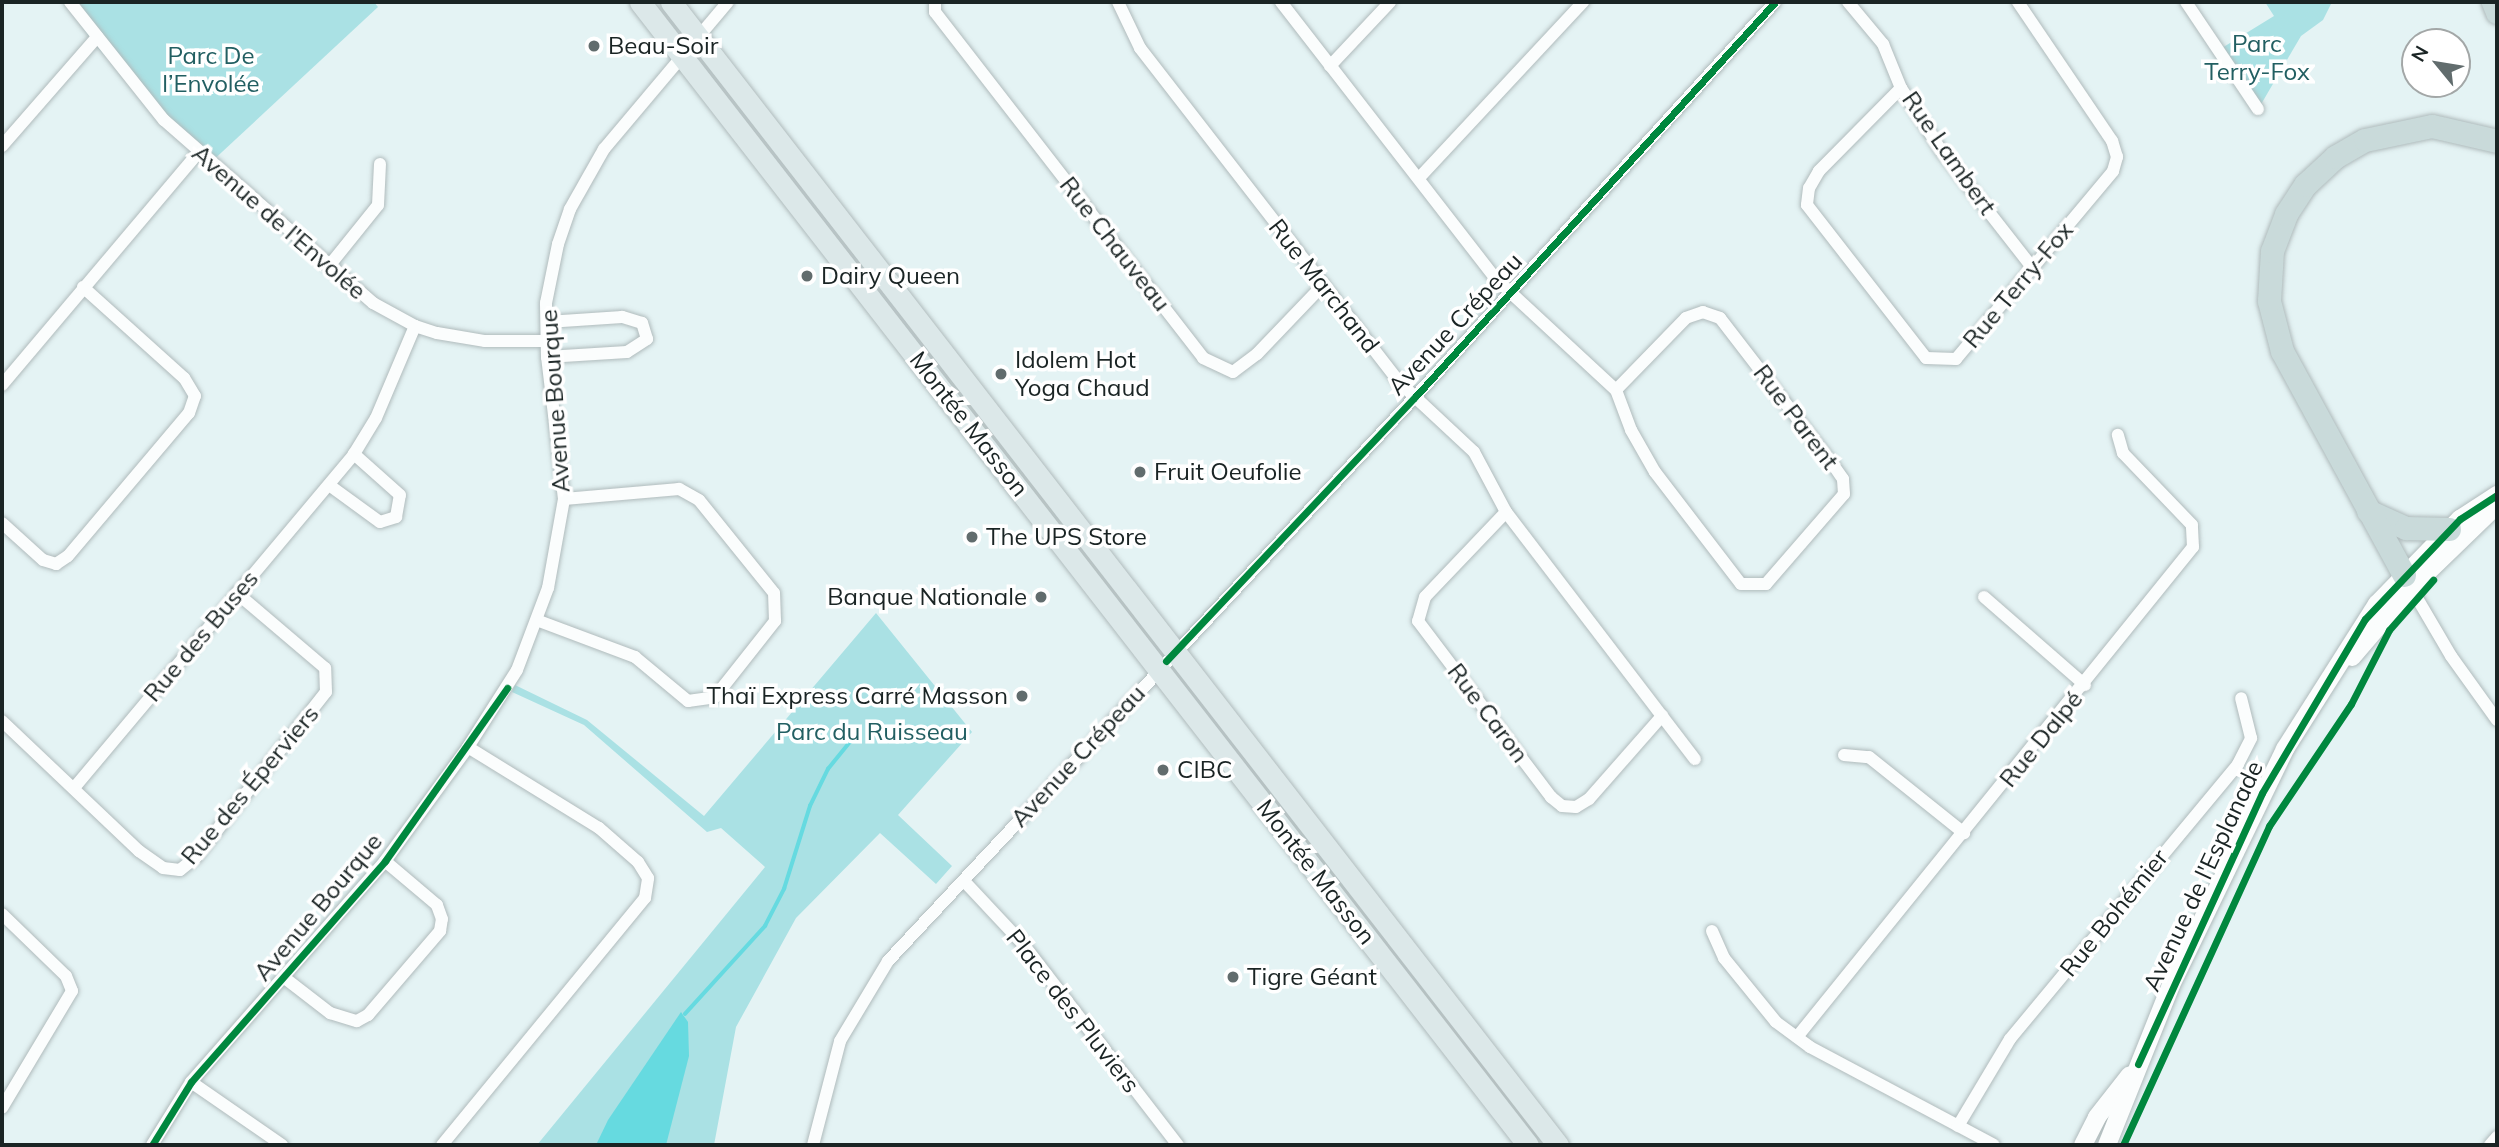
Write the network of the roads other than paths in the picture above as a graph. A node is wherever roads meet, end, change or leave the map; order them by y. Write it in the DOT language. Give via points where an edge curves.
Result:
graph roads {
  1 [pos="70,2"];
  2 [pos="640,2"];
  3 [pos="671,2"];
  4 [pos="728,2"];
  5 [pos="935,2"];
  6 [pos="1118,2"];
  7 [pos="1281,2"];
  8 [pos="1390,2"];
  9 [pos="1583,2"];
  10 [pos="1775,2"];
  11 [pos="1848,2"];
  12 [pos="2018,2"];
  13 [pos="2186,2"];
  14 [pos="2493,2"];
  15 [pos="2497,12"];
  16 [pos="698,36"];
  17 [pos="97,37"];
  18 [pos="683,54"];
  19 [pos="1330,66"];
  20 [pos="1901,88"];
  21 [pos="2258,109"];
  22 [pos="2497,141"];
  23 [pos="2,146"];
  24 [pos="198,153"];
  25 [pos="380,164"];
  26 [pos="1419,178"];
  27 [pos="329,266"];
  28 [pos="2032,267"];
  29 [pos="1323,285"];
  30 [pos="83,287"];
  31 [pos="1511,292"];
  32 [pos="547,322"];
  33 [pos="415,327"];
  34 [pos="546,341"];
  35 [pos="547,357"];
  36 [pos="941,369"];
  37 [pos="2,385"];
  38 [pos="1616,390"];
  39 [pos="1415,397"];
  40 [pos="2118,435"];
  41 [pos="355,454"];
  42 [pos="329,485"];
  43 [pos="2497,495"];
  44 [pos="564,499"];
  45 [pos="2497,505"];
  46 [pos="2368,511"];
  47 [pos="1506,512"];
  48 [pos="2,523"];
  49 [pos="2449,529"];
  50 [pos="2407,581"];
  51 [pos="237,593"];
  52 [pos="1984,597"];
  53 [pos="539,621"];
  54 [pos="1175,652"];
  55 [pos="1159,669"];
  56 [pos="2085,685"];
  57 [pos="2241,698"];
  58 [pos="1662,716"];
  59 [pos="2497,720"];
  60 [pos="2,721"];
  61 [pos="468,747"];
  62 [pos="1844,755"];
  63 [pos="1695,759"];
  64 [pos="74,788"];
  65 [pos="1964,833"];
  66 [pos="384,861"];
  67 [pos="964,881"];
  68 [pos="2,914"];
  69 [pos="1712,931"];
  70 [pos="286,979"];
  71 [pos="1797,1037"];
  72 [pos="2138,1064"];
  73 [pos="191,1082"];
  74 [pos="2,1108"];
  75 [pos="1958,1126"];
  76 [pos="2497,1137"];
  77 [pos="152,1145"];
  78 [pos="282,1145"];
  79 [pos="442,1145"];
  80 [pos="813,1145"];
  81 [pos="1178,1145"];
  82 [pos="1528,1145"];
  83 [pos="1558,1145"];
  84 [pos="1994,1145"];
  85 [pos="2083,1145"];
  86 [pos="2108,1145"];
  87 [pos="2490,1145"];
  1 -- 17 [label="street, Avenue de l'Envolée"];
  2 -- 18 [label="main road, Montée Masson"];
  3 -- 16 [label="main road, Montée Masson"];
  4 -- 16 [label="street, Avenue Bourque"];
  5 -- 29 [label="street, Rue Chauveau" via="935,12 1203,358 1233,372 1257,354"];
  6 -- 29 [label="street, Rue Marchand" via="1140,48"];
  7 -- 19 [label="street, Rue Parent"];
  8 -- 19 [label="street"];
  9 -- 26 [label="street"];
  10 -- 31 [label="street, Avenue Crépeau"];
  11 -- 20 [label="street, Rue Lambert" via="1883,44"];
  12 -- 28 [label="street, Rue Terry-Fox" via="2112,141 2117,157 2113,171"];
  13 -- 21 [label="street"];
  14 -- 15 [label="highway"];
  16 -- 18 [label="street, Avenue Bourque"];
  16 -- 36 [label="main road, Montée Masson"];
  17 -- 23 [label="street"];
  17 -- 24 [label="street, Avenue de l'Envolée" via="164,120"];
  18 -- 32 [label="street, Avenue Bourque" via="604,149 579,190 558,244"];
  18 -- 36 [label="main road, Montée Masson"];
  19 -- 26 [label="street, Rue Parent"];
  20 -- 28 [label="street, Rue Lambert" via="1942,152"];
  20 -- 28 [label="street, Rue Terry-Fox" via="1819,171 1809,188 1807,205 1926,358 1938,362 1956,359"];
  22 -- 46 [label="highway" via="2432,126 2365,140 2335,157 2309,181 2288,209 2276,238 2268,295 2278,341"];
  24 -- 27 [label="street, Avenue de l'Envolée"];
  24 -- 30 [label="street"];
  25 -- 27 [label="street" via="378,205"];
  26 -- 31 [label="street, Rue Parent"];
  27 -- 33 [label="street, Avenue de l'Envolée" via="373,303"];
  29 -- 39 [label="street, Rue Marchand"];
  30 -- 37 [label="street"];
  30 -- 48 [label="street" via="184,378 195,396 189,413 68,556 56,564 43,561"];
  31 -- 38 [label="street, Rue Parent"];
  31 -- 39 [label="street, Avenue Crépeau"];
  32 -- 34 [label="street, Avenue Bourque"];
  32 -- 35 [label="street" via="622,317 642,323 647,339 627,352"];
  33 -- 34 [label="street, Avenue de l'Envolée" via="485,341"];
  33 -- 41 [label="street, Rue des Buses" via="376,418"];
  34 -- 35 [label="street, Avenue Bourque"];
  35 -- 44 [label="street, Avenue Bourque"];
  36 -- 54 [label="main road, Montée Masson"];
  36 -- 55 [label="main road, Montée Masson"];
  38 -- 38 [label="street, Rue Parent" via="1631,430 1655,472 1741,584 1766,584 1844,494 1843,479 1834,466 1720,318 1703,312 1686,318"];
  39 -- 47 [label="street, Rue Marchand" via="1474,452"];
  39 -- 54 [label="street, Avenue Crépeau"];
  40 -- 56 [label="street, Rue Dalpé" via="2123,453 2192,525 2195,536 2182,565"];
  41 -- 42 [label="street, Rue des Buses"];
  41 -- 42 [label="street" via="400,495 396,517 380,522"];
  42 -- 51 [label="street, Rue des Buses"];
  43 -- 49 [label="street, Avenue de l'Esplanade"];
  44 -- 53 [label="street, Avenue Bourque"];
  44 -- 53 [label="street" via="679,489 699,500 774,593 775,621 715,697 688,701 635,657"];
  45 -- 50 [label="street, Avenue de l'Esplanade"];
  46 -- 49 [label="highway" via="2412,529"];
  46 -- 50 [label="highway"];
  47 -- 58 [label="street, Rue Marchand"];
  47 -- 58 [label="street, Rue Caron" via="1425,597 1418,621 1543,786 1562,806 1576,807 1589,799"];
  49 -- 50 [label="street, Avenue de l'Esplanade"];
  50 -- 59 [label="street" via="2451,656"];
  50 -- 72 [label="street, Avenue de l'Esplanade" via="2364,619 2254,809"];
  51 -- 64 [label="street, Rue des Buses"];
  51 -- 64 [label="street, Rue des Éperviers" via="325,668 326,691 196,857 180,870 163,868"];
  52 -- 56 [label="street"];
  53 -- 61 [label="street, Avenue Bourque" via="507,688"];
  54 -- 55 [label="street, Avenue Crépeau"];
  54 -- 83 [label="main road, Montée Masson"];
  55 -- 67 [label="street, Avenue Crépeau"];
  55 -- 82 [label="main road, Montée Masson"];
  56 -- 65 [label="street, Rue Dalpé"];
  57 -- 75 [label="street, Rue Bohémier" via="2251,738 2238,764 2010,1039"];
  58 -- 63 [label="street, Rue Marchand"];
  60 -- 64 [label="street, Rue des Éperviers"];
  61 -- 66 [label="street, Avenue Bourque"];
  61 -- 79 [label="street" via="599,828 638,862 648,878 645,898"];
  62 -- 65 [label="street" via="1868,757"];
  65 -- 71 [label="street, Rue Dalpé"];
  66 -- 70 [label="street, Avenue Bourque"];
  66 -- 70 [label="street" via="437,905 440,931 368,1015 357,1021 330,1013"];
  67 -- 80 [label="street, Avenue Crépeau" via="880,971 851,1019 831,1068"];
  67 -- 81 [label="street, Place des Pluviers" via="1023,944"];
  68 -- 74 [label="street" via="66,976 72,991"];
  69 -- 71 [label="street" via="1724,958 1758,1003"];
  70 -- 73 [label="street, Avenue Bourque"];
  71 -- 75 [label="street"];
  72 -- 85 [label="street, Avenue de l'Esplanade" via="2097,1117"];
  72 -- 86 [label="street, Avenue de l'Esplanade"];
  73 -- 77 [label="street, Avenue Bourque"];
  73 -- 78 [label="street"];
  75 -- 84 [label="street"];
  76 -- 87 [label="street"];
}
